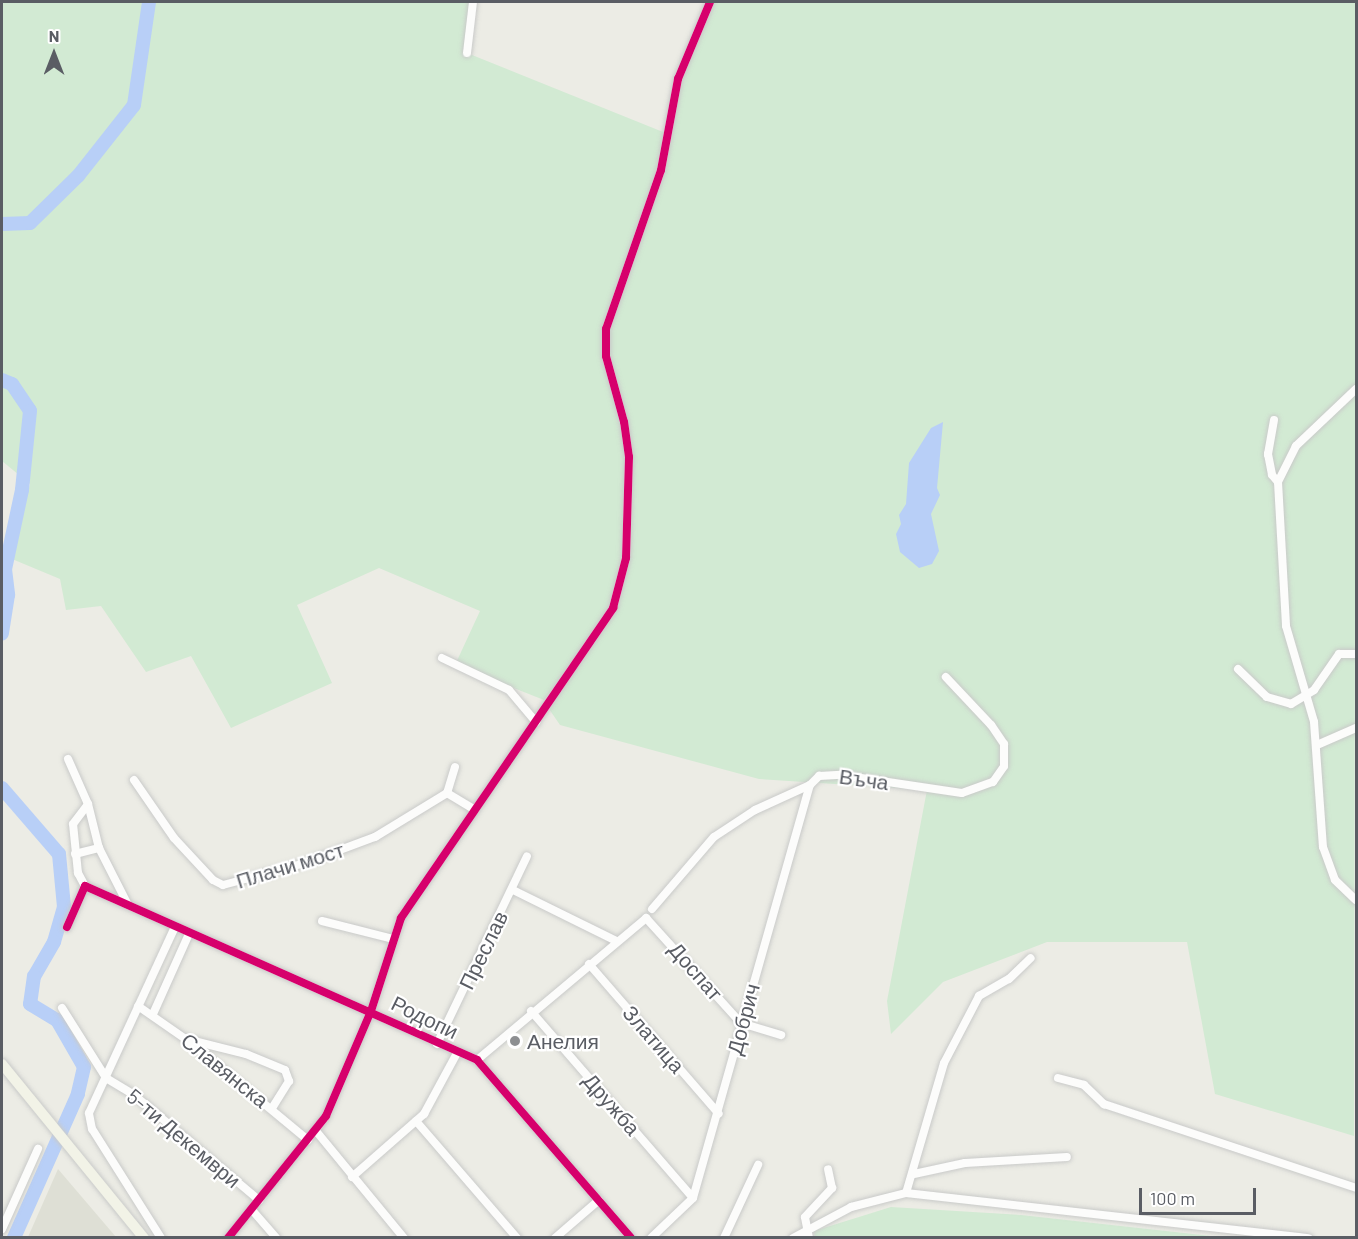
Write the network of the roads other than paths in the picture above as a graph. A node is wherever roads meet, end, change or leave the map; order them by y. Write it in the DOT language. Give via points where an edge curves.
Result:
graph roads {
  1 [pos="473,2"];
  2 [pos="710,2"];
  3 [pos="467,53"];
  4 [pos="1356,389"];
  5 [pos="1274,420"];
  6 [pos="1278,482"];
  7 [pos="1356,654"];
  8 [pos="441,658"];
  9 [pos="1238,669"];
  10 [pos="946,677"];
  11 [pos="1307,695"];
  12 [pos="536,722"];
  13 [pos="1356,728"];
  14 [pos="1317,745"];
  15 [pos="68,759"];
  16 [pos="455,767"];
  17 [pos="134,780"];
  18 [pos="810,785"];
  19 [pos="447,793"];
  20 [pos="88,804"];
  21 [pos="474,809"];
  22 [pos="99,848"];
  23 [pos="75,854"];
  24 [pos="527,856"];
  25 [pos="85,886"];
  26 [pos="513,890"];
  27 [pos="1356,900"];
  28 [pos="128,905"];
  29 [pos="652,909"];
  30 [pos="322,921"];
  31 [pos="67,927"];
  32 [pos="175,927"];
  33 [pos="189,934"];
  34 [pos="393,939"];
  35 [pos="616,941"];
  36 [pos="1031,958"];
  37 [pos="589,964"];
  38 [pos="138,1006"];
  39 [pos="62,1008"];
  40 [pos="371,1011"];
  41 [pos="531,1011"];
  42 [pos="153,1014"];
  43 [pos="741,1023"];
  44 [pos="781,1035"];
  45 [pos="188,1040"];
  46 [pos="437,1044"];
  47 [pos="457,1053"];
  48 [pos="477,1060"];
  49 [pos="3,1068"];
  50 [pos="106,1077"];
  51 [pos="1058,1078"];
  52 [pos="272,1108"];
  53 [pos="719,1114"];
  54 [pos="416,1121"];
  55 [pos="316,1131"];
  56 [pos="308,1140"];
  57 [pos="38,1149"];
  58 [pos="1067,1157"];
  59 [pos="758,1164"];
  60 [pos="828,1169"];
  61 [pos="914,1174"];
  62 [pos="352,1177"];
  63 [pos="1356,1188"];
  64 [pos="906,1193"];
  65 [pos="693,1198"];
  66 [pos="260,1200"];
  67 [pos="599,1200"];
  68 [pos="252,1210"];
  69 [pos="2,1229"];
  70 [pos="807,1234"];
  71 [pos="144,1238"];
  72 [pos="160,1238"];
  73 [pos="228,1238"];
  74 [pos="276,1238"];
  75 [pos="404,1238"];
  76 [pos="517,1238"];
  77 [pos="555,1238"];
  78 [pos="631,1238"];
  79 [pos="651,1238"];
  80 [pos="724,1238"];
  81 [pos="793,1238"];
  82 [pos="1308,1238"];
  1 -- 3 [label="street"];
  2 -- 12 [label="street" via="678,79 661,170 606,329 606,356 629,457 623,578 607,621"];
  4 -- 6 [label="street" via="1296,446"];
  5 -- 6 [label="street" via="1268,454 1272,475"];
  6 -- 11 [label="street" via="1286,626"];
  7 -- 11 [label="street" via="1339,654"];
  8 -- 12 [label="street" via="509,690"];
  9 -- 11 [label="street" via="1276,703 1291,704"];
  10 -- 18 [label="street, Въча" via="1004,744 1004,766 993,782 962,793 832,774 819,776"];
  11 -- 14 [label="street"];
  12 -- 21 [label="street"];
  13 -- 14 [label="street"];
  14 -- 27 [label="street" via="1323,847 1335,880"];
  15 -- 20 [label="street"];
  16 -- 19 [label="street"];
  17 -- 19 [label="street, Плачи мост" via="174,838 213,880 223,885 304,863 375,837"];
  18 -- 29 [label="street, Въча" via="755,810 714,837"];
  18 -- 43 [label="street, Добрич"];
  19 -- 21 [label="street"];
  20 -- 22 [label="street"];
  20 -- 23 [label="street" via="73,824"];
  21 -- 34 [label="street" via="401,918"];
  22 -- 23 [label="street"];
  22 -- 28 [label="street"];
  23 -- 25 [label="street"];
  24 -- 26 [label="street, Преслав"];
  25 -- 28 [label="street, Родопи"];
  25 -- 31 [label="street"];
  26 -- 35 [label="street"];
  26 -- 46 [label="street, Преслав"];
  28 -- 32 [label="street, Родопи"];
  30 -- 34 [label="street"];
  32 -- 33 [label="street, Родопи"];
  32 -- 38 [label="street"];
  33 -- 40 [label="street, Родопи"];
  33 -- 42 [label="street"];
  34 -- 40 [label="street"];
  35 -- 37 [label="street"];
  35 -- 43 [label="street, Доспат" via="646,918"];
  36 -- 61 [label="street" via="1009,979 979,996 944,1063"];
  37 -- 41 [label="street"];
  37 -- 53 [label="street, Златица"];
  38 -- 42 [label="street, Славянска"];
  38 -- 50 [label="street"];
  39 -- 50 [label="street"];
  40 -- 46 [label="street, Родопи"];
  40 -- 55 [label="street"];
  41 -- 48 [label="street"];
  41 -- 65 [label="street, Дружба"];
  42 -- 45 [label="street, Славянска"];
  43 -- 44 [label="street"];
  43 -- 53 [label="street, Добрич"];
  45 -- 52 [label="street, Славянска"];
  45 -- 52 [label="street" via="246,1054 285,1070 289,1081"];
  46 -- 47 [label="street, Родопи"];
  47 -- 48 [label="street, Родопи"];
  47 -- 54 [label="street" via="435,1100"];
  48 -- 67 [label="street, Родопи"];
  49 -- 71 [label="main road"];
  50 -- 66 [label="street, 5-ти Декември" via="133,1094"];
  50 -- 72 [label="street" via="90,1107 92,1130"];
  51 -- 63 [label="street" via="1084,1085 1104,1104"];
  52 -- 56 [label="street, Славянска"];
  53 -- 65 [label="street, Добрич"];
  54 -- 62 [label="street"];
  54 -- 76 [label="street"];
  55 -- 56 [label="street"];
  55 -- 62 [label="street"];
  56 -- 66 [label="street"];
  57 -- 69 [label="street"];
  58 -- 61 [label="street" via="964,1163"];
  59 -- 80 [label="street"];
  60 -- 70 [label="street" via="832,1188 807,1213"];
  61 -- 64 [label="street"];
  62 -- 75 [label="street"];
  64 -- 70 [label="street" via="872,1199"];
  64 -- 82 [label="street"];
  65 -- 79 [label="street, Добрич"];
  66 -- 68 [label="street"];
  67 -- 77 [label="street"];
  67 -- 78 [label="street, Родопи"];
  68 -- 73 [label="street"];
  68 -- 74 [label="street, 5-ти Декември"];
  70 -- 81 [label="street"];
}
